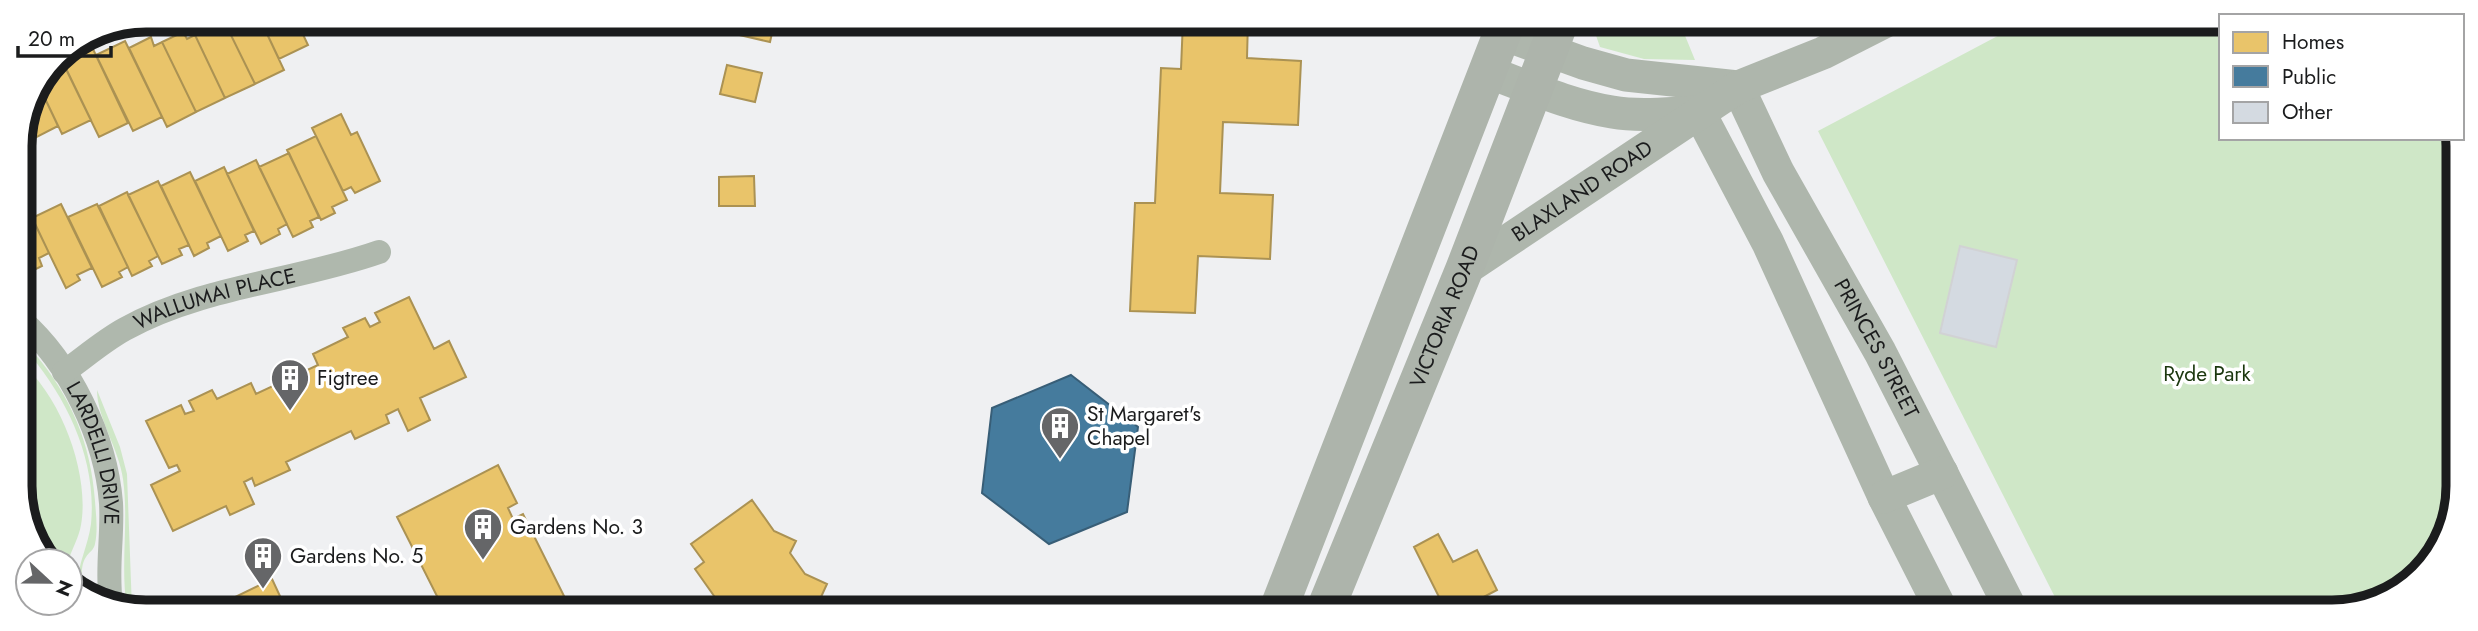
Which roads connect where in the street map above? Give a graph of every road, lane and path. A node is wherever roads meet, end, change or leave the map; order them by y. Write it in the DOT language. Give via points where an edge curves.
graph roads {
  1 [pos="1503,32"];
  2 [pos="1532,32"];
  3 [pos="1864,32"];
  4 [pos="1554,36"];
  5 [pos="1488,72"];
  6 [pos="1738,87"];
  7 [pos="1534,89"];
  8 [pos="1699,112"];
  9 [pos="379,253"];
  10 [pos="1464,270"];
  11 [pos="32,333"];
  12 [pos="64,372"];
  13 [pos="1942,474"];
  14 [pos="1884,498"];
  15 [pos="110,593"];
  16 [pos="1282,599"];
  17 [pos="1329,599"];
  18 [pos="1936,599"];
  19 [pos="2006,599"];
  1 -- 5 [label="highway"];
  2 -- 4 [label="street, BLAXLAND ROAD"];
  3 -- 6 [label="street, BLAXLAND ROAD"];
  4 -- 6 [label="street, BLAXLAND ROAD" via="1626,75"];
  4 -- 7 [label="highway, VICTORIA ROAD"];
  5 -- 7 [label="street, BLAXLAND ROAD"];
  5 -- 16 [label="highway"];
  6 -- 8 [label="street, BLAXLAND ROAD"];
  6 -- 13 [label="street, PRINCES STREET" via="1778,172 1880,352"];
  7 -- 8 [label="street, BLAXLAND ROAD" via="1614,113"];
  7 -- 10 [label="highway, VICTORIA ROAD"];
  8 -- 10 [label="street, BLAXLAND ROAD"];
  8 -- 14 [label="street" via="1768,243"];
  9 -- 12 [label="street, WALLUMAI PLACE" via="201,299 125,329"];
  10 -- 17 [label="highway, VICTORIA ROAD"];
  11 -- 12 [label="street, LARDELLI DRIVE"];
  12 -- 15 [label="street, LARDELLI DRIVE" via="93,429 107,477"];
  13 -- 14 [label="street"];
  13 -- 19 [label="street, PRINCES STREET"];
  14 -- 18 [label="street"];
}
